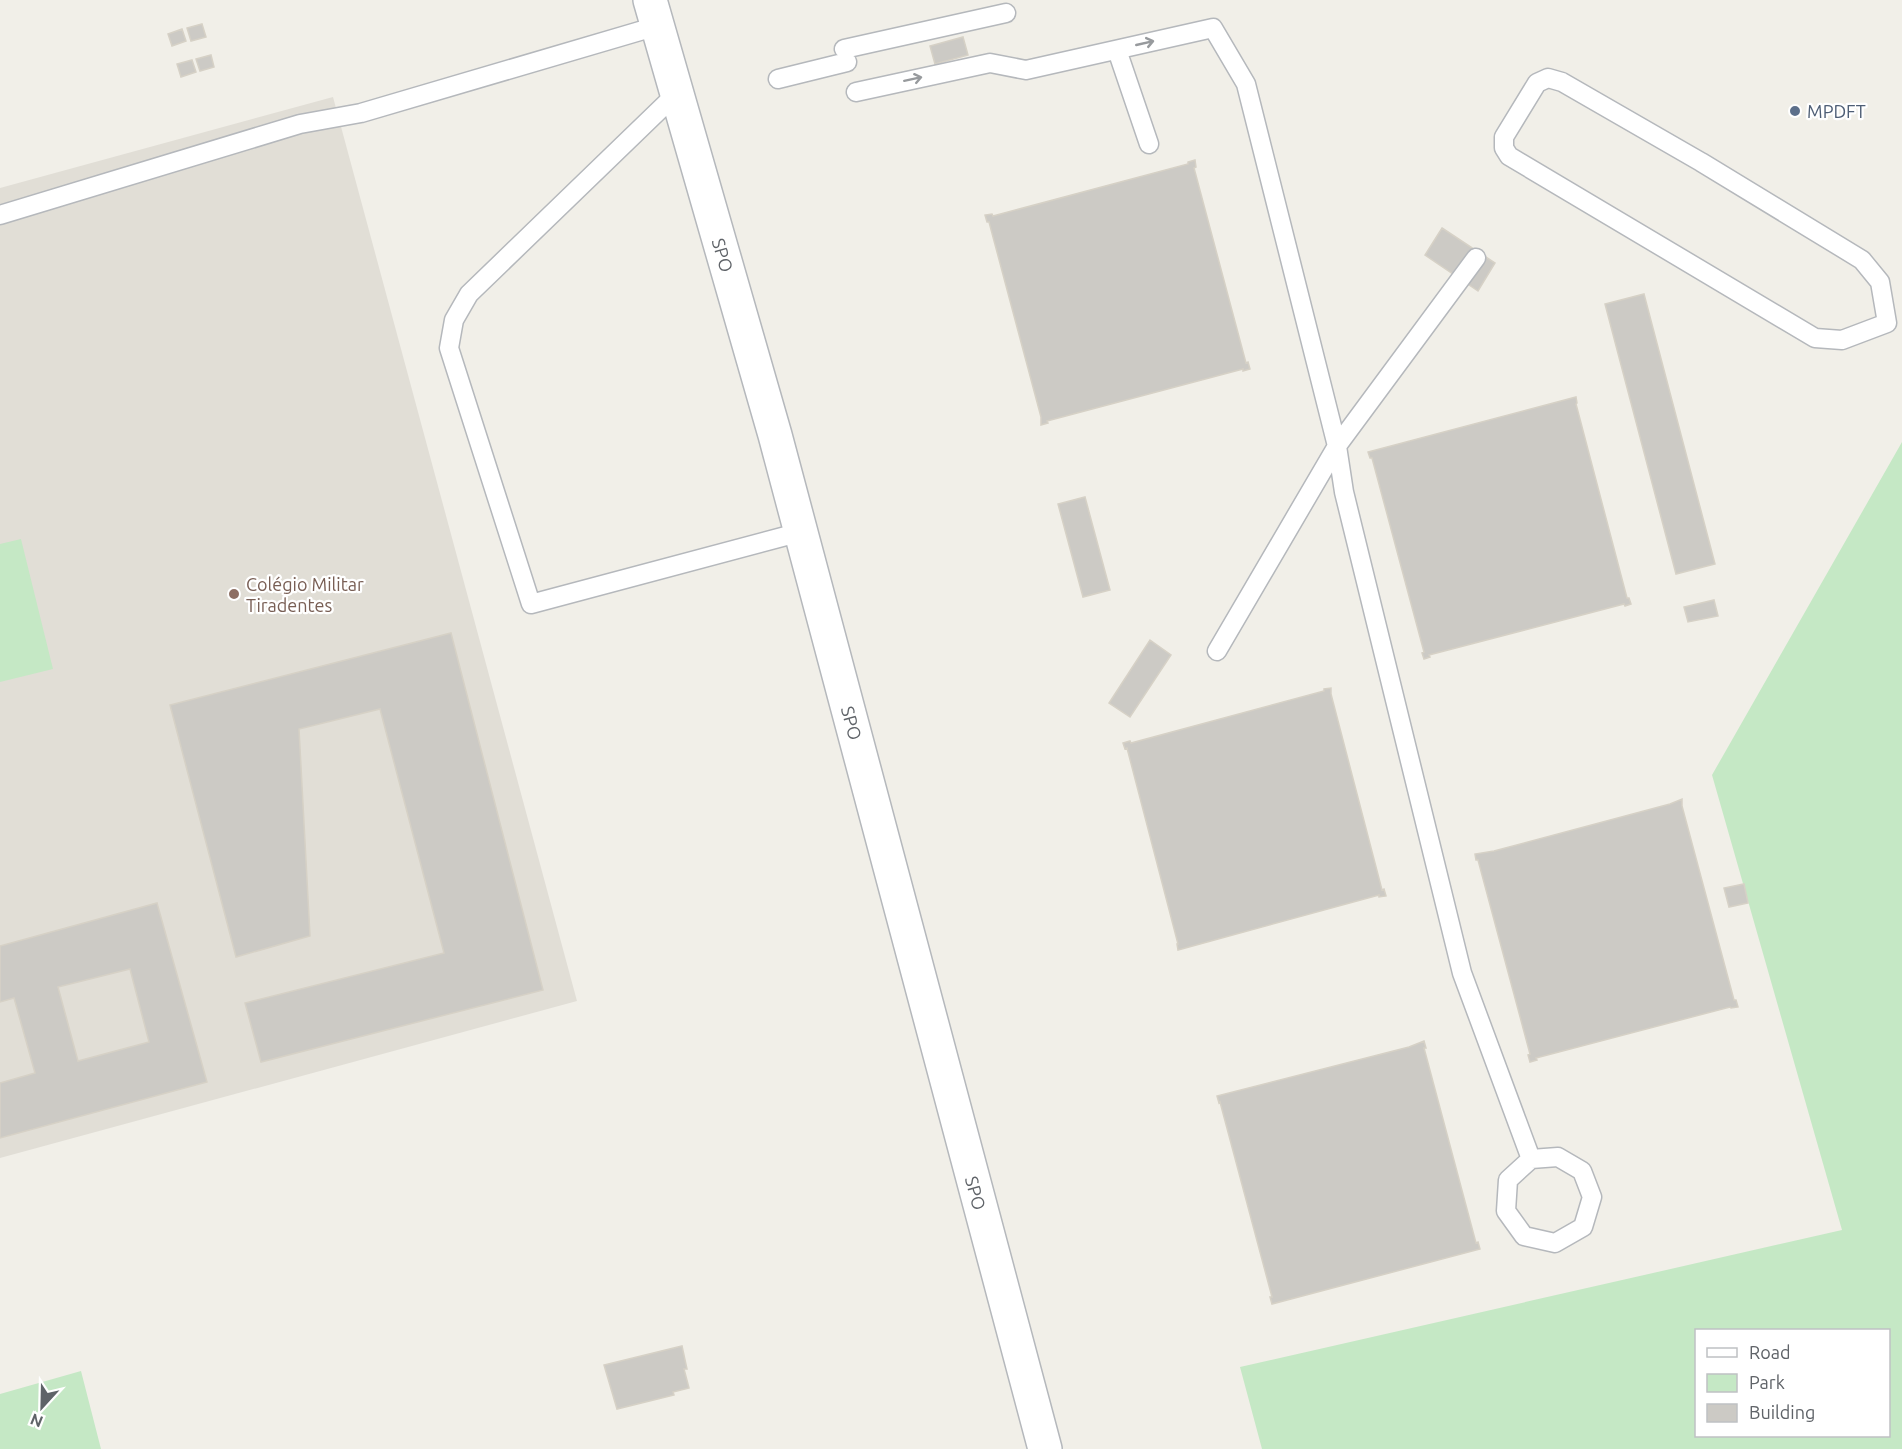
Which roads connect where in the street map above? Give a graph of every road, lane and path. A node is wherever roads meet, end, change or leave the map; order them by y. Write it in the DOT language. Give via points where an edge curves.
graph roads {
  1 [pos="653,13"];
  2 [pos="1006,13"];
  3 [pos="1117,50"];
  4 [pos="778,79"];
  5 [pos="856,92"];
  6 [pos="677,93"];
  7 [pos="1149,144"];
  8 [pos="0,215"];
  9 [pos="1476,258"];
  10 [pos="1894,327"];
  11 [pos="1337,446"];
  12 [pos="801,532"];
  13 [pos="1217,651"];
  14 [pos="1531,1159"];
  15 [pos="1045,1449"];
  1 -- 6 [label="street, SPO"];
  1 -- 8 [label="lane" via="361,113 300,124"];
  2 -- 4 [label="lane" via="846,56"];
  5 -- 3 [label="lane, one-way" via="990,63 1026,70"];
  3 -- 7 [label="lane"];
  3 -- 11 [label="lane, one-way" via="1213,28 1246,84"];
  6 -- 12 [label="street, SPO"];
  6 -- 12 [label="lane" via="469,294 454,320 449,348 531,604"];
  9 -- 11 [label="lane"];
  10 -- 10 [label="lane" via="1880,282 1862,260 1562,82 1548,78 1537,83 1504,137 1509,156 1815,338 1842,340"];
  11 -- 13 [label="lane"];
  11 -- 14 [label="lane" via="1344,492 1462,973"];
  12 -- 15 [label="street, SPO"];
  14 -- 14 [label="lane" via="1558,1157 1582,1171 1592,1197 1583,1227 1556,1243 1524,1236 1506,1211 1508,1180"];
}
